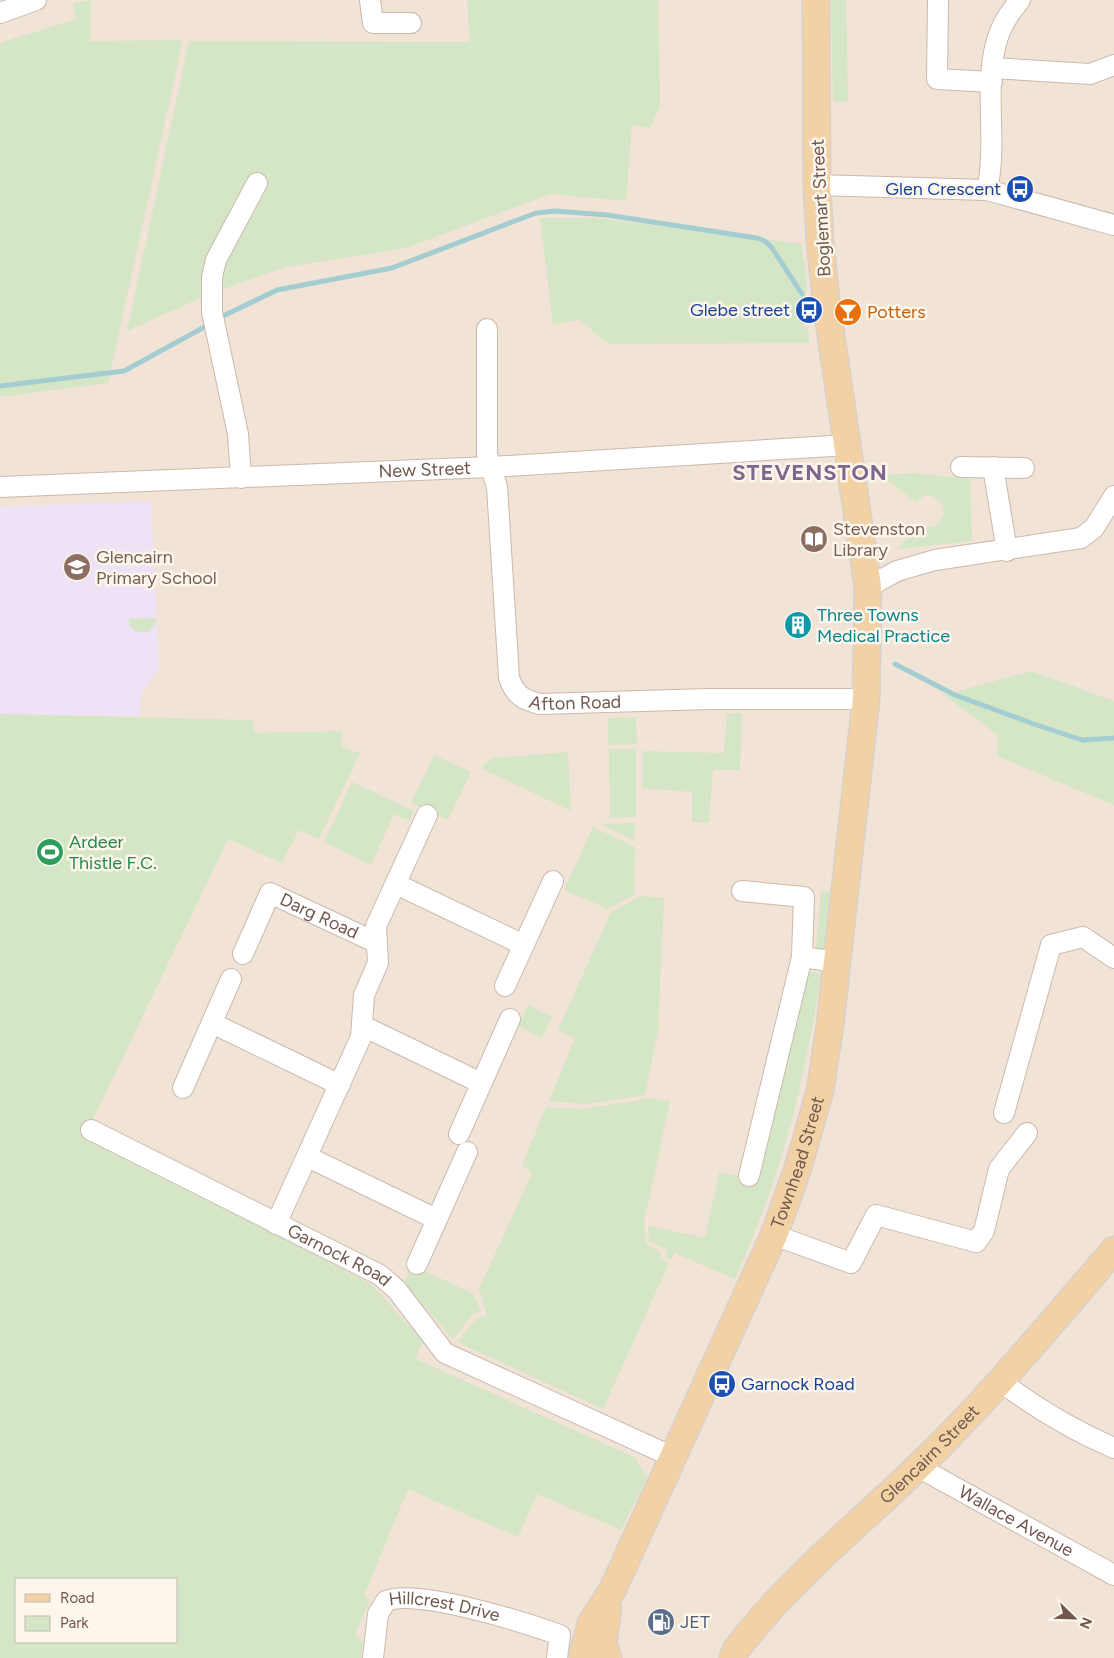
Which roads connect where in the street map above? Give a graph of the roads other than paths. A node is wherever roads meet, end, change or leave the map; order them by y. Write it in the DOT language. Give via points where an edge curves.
graph roads {
  1 [pos="36,0"];
  2 [pos="370,0"];
  3 [pos="816,0"];
  4 [pos="938,0"];
  5 [pos="1020,0"];
  6 [pos="0,13"];
  7 [pos="411,23"];
  8 [pos="1114,65"];
  9 [pos="993,75"];
  10 [pos="257,183"];
  11 [pos="816,185"];
  12 [pos="987,190"];
  13 [pos="1114,225"];
  14 [pos="487,330"];
  15 [pos="848,445"];
  16 [pos="491,467"];
  17 [pos="961,467"];
  18 [pos="993,467"];
  19 [pos="1024,468"];
  20 [pos="241,478"];
  21 [pos="0,486"];
  22 [pos="1114,496"];
  23 [pos="1007,551"];
  24 [pos="868,588"];
  25 [pos="866,699"];
  26 [pos="428,815"];
  27 [pos="553,881"];
  28 [pos="396,884"];
  29 [pos="742,891"];
  30 [pos="376,942"];
  31 [pos="524,945"];
  32 [pos="243,954"];
  33 [pos="802,957"];
  34 [pos="1114,958"];
  35 [pos="837,962"];
  36 [pos="232,979"];
  37 [pos="506,986"];
  38 [pos="510,1019"];
  39 [pos="212,1023"];
  40 [pos="363,1026"];
  41 [pos="482,1083"];
  42 [pos="340,1085"];
  43 [pos="182,1088"];
  44 [pos="1004,1113"];
  45 [pos="91,1130"];
  46 [pos="1027,1133"];
  47 [pos="459,1134"];
  48 [pos="467,1152"];
  49 [pos="308,1157"];
  50 [pos="749,1176"];
  51 [pos="436,1220"];
  52 [pos="276,1224"];
  53 [pos="774,1235"];
  54 [pos="1114,1250"];
  55 [pos="417,1264"];
  56 [pos="1001,1382"];
  57 [pos="1114,1448"];
  58 [pos="673,1457"];
  59 [pos="918,1467"];
  60 [pos="1114,1575"];
  61 [pos="612,1591"];
  62 [pos="733,1656"];
  63 [pos="372,1658"];
  64 [pos="557,1658"];
  65 [pos="582,1658"];
  66 [pos="608,1658"];
  1 -- 6 [label="street"];
  2 -- 7 [label="street" via="373,23"];
  3 -- 11 [label="main road, Boglemart Street"];
  4 -- 9 [label="street" via="937,79"];
  5 -- 9 [label="street" via="1000,30"];
  8 -- 9 [label="street" via="1090,74"];
  9 -- 12 [label="street"];
  10 -- 20 [label="street" via="216,260 212,277 214,320 238,434"];
  11 -- 12 [label="street"];
  11 -- 15 [label="main road, Boglemart Street" via="827,308"];
  12 -- 13 [label="street"];
  14 -- 16 [label="street, Afton Road" via="487,455"];
  15 -- 16 [label="street, New Street"];
  15 -- 24 [label="main road, Boglemart Street"];
  16 -- 20 [label="street, New Street"];
  16 -- 25 [label="street, Afton Road" via="497,487 509,678 514,691 520,696 540,704"];
  17 -- 18 [label="street"];
  18 -- 19 [label="street"];
  18 -- 23 [label="street"];
  20 -- 21 [label="street, New Street"];
  22 -- 23 [label="street" via="1094,528 1081,538"];
  23 -- 24 [label="street" via="935,560 898,571"];
  24 -- 25 [label="main road, Townhead Street"];
  25 -- 35 [label="main road, Townhead Street"];
  26 -- 28 [label="street, Darg Road"];
  27 -- 31 [label="street"];
  28 -- 30 [label="street, Darg Road" via="376,926"];
  28 -- 31 [label="street"];
  29 -- 33 [label="street" via="804,897"];
  30 -- 32 [label="street, Darg Road" via="270,893"];
  30 -- 40 [label="street, Darg Road" via="378,963 364,995"];
  31 -- 37 [label="street"];
  33 -- 35 [label="street"];
  33 -- 50 [label="street"];
  34 -- 44 [label="street" via="1083,937 1051,945"];
  35 -- 53 [label="main road, Townhead Street" via="820,1091"];
  36 -- 39 [label="street"];
  38 -- 41 [label="street"];
  39 -- 42 [label="street"];
  39 -- 43 [label="street"];
  40 -- 41 [label="street"];
  40 -- 42 [label="street, Darg Road"];
  41 -- 47 [label="street"];
  42 -- 49 [label="street, Darg Road"];
  45 -- 52 [label="street, Garnock Road"];
  46 -- 53 [label="street" via="999,1169 984,1231 976,1242 876,1215 851,1263"];
  48 -- 51 [label="street"];
  49 -- 51 [label="street"];
  49 -- 52 [label="street, Darg Road"];
  51 -- 55 [label="street"];
  52 -- 58 [label="street, Garnock Road" via="390,1282 445,1353"];
  53 -- 58 [label="main road, Townhead Street"];
  54 -- 56 [label="main road, Glencairn Street"];
  56 -- 57 [label="street" via="1028,1402"];
  56 -- 59 [label="main road, Glencairn Street"];
  58 -- 61 [label="main road, Townhead Street"];
  59 -- 60 [label="street, Wallace Avenue"];
  59 -- 62 [label="main road, Glencairn Street" via="779,1597"];
  61 -- 65 [label="main road, Townhead Street" via="591,1622"];
  61 -- 66 [label="main road, Townhead Street" via="603,1631"];
  63 -- 64 [label="street, Hillcrest Drive" via="378,1614 386,1601 395,1597 483,1611 560,1635"];
}
